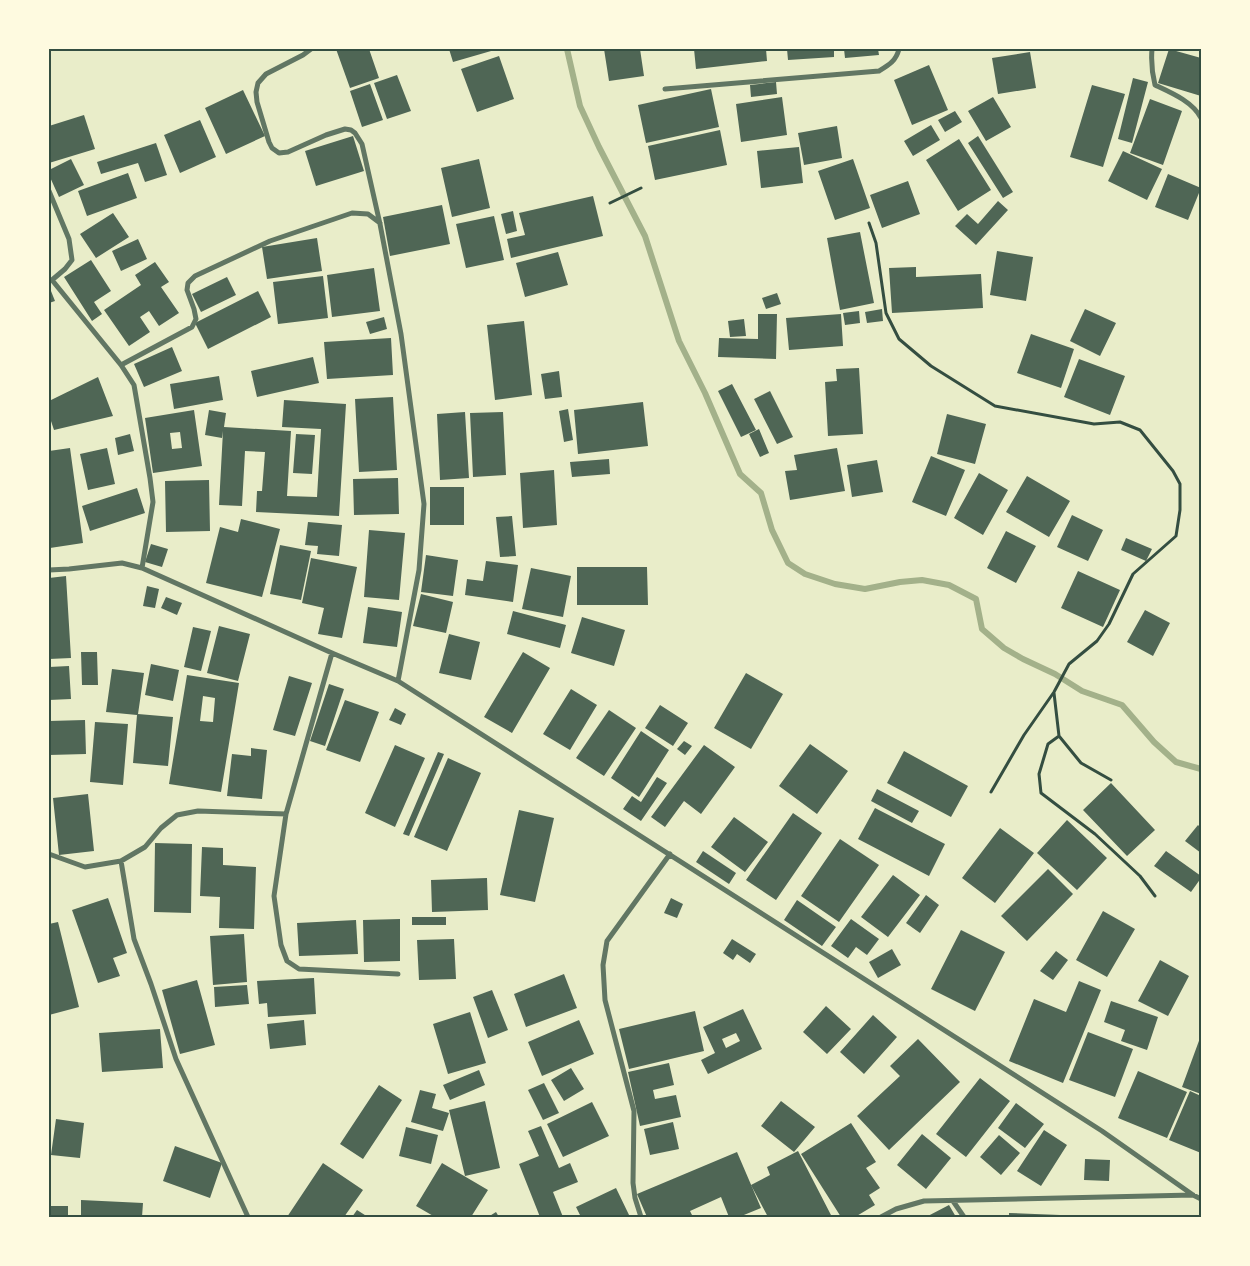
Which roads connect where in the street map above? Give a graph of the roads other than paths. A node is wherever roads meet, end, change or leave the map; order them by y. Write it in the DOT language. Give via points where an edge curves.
graph roads {
  1 [pos="311,49"];
  2 [pos="899,49"];
  3 [pos="1152,49"];
  4 [pos="665,89"];
  5 [pos="1201,118"];
  6 [pos="49,191"];
  7 [pos="380,224"];
  8 [pos="121,365"];
  9 [pos="142,568"];
  10 [pos="49,570"];
  11 [pos="332,653"];
  12 [pos="398,680"];
  13 [pos="286,814"];
  14 [pos="49,854"];
  15 [pos="670,854"];
  16 [pos="120,862"];
  17 [pos="398,974"];
  18 [pos="1193,1195"];
  19 [pos="1201,1199"];
  20 [pos="953,1201"];
  21 [pos="248,1217"];
  22 [pos="642,1217"];
  23 [pos="882,1217"];
  24 [pos="964,1217"];
  1 -- 7 [label="street" via="266,74 258,83 257,102 269,142 279,153 288,152 326,135 351,130 362,144"];
  2 -- 4 [label="street" via="893,63 879,71"];
  3 -- 5 [label="street" via="1155,85 1190,104"];
  6 -- 8 [label="street" via="69,240 72,260 52,280"];
  7 -- 8 [label="street" via="368,214 352,213 270,240 195,276 188,283 187,290 196,320 192,327"];
  7 -- 12 [label="street" via="401,334 424,504 419,570"];
  8 -- 9 [label="street" via="134,385 153,502"];
  9 -- 10 [label="street" via="122,563"];
  9 -- 11 [label="street"];
  11 -- 12 [label="street"];
  11 -- 13 [label="street"];
  12 -- 15 [label="street"];
  13 -- 16 [label="street" via="198,811 177,815 145,848"];
  13 -- 17 [label="street" via="274,896 281,945 287,961 299,969"];
  14 -- 16 [label="street" via="85,867"];
  15 -- 18 [label="street" via="1102,1131"];
  15 -- 22 [label="street" via="607,941 603,965 605,1000 634,1111 633,1183"];
  16 -- 21 [label="street" via="134,939 176,1058"];
  18 -- 19 [label="street"];
  18 -- 20 [label="street"];
  20 -- 23 [label="street" via="924,1201"];
  20 -- 24 [label="street"];
}
